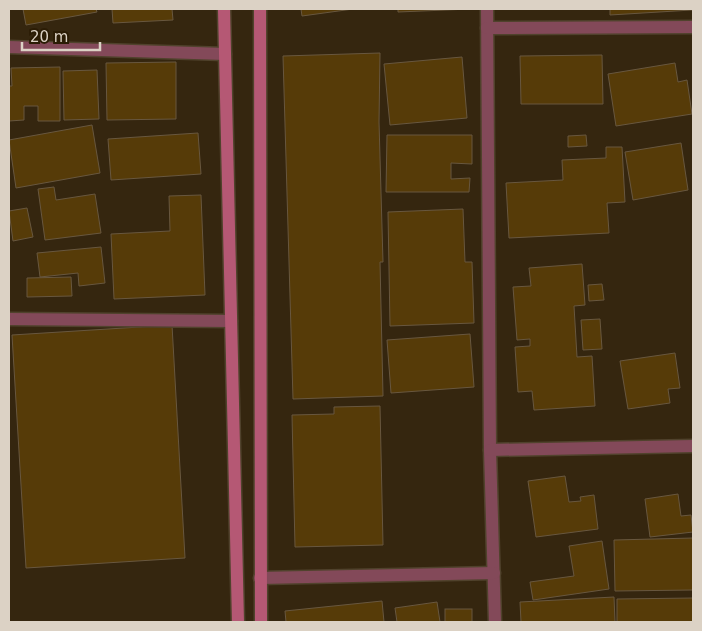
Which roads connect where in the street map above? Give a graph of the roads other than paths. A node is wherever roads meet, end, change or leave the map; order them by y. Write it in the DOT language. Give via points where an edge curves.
graph roads {
  1 [pos="224,9"];
  2 [pos="260,9"];
  3 [pos="487,9"];
  4 [pos="693,27"];
  5 [pos="487,28"];
  6 [pos="9,47"];
  7 [pos="225,54"];
  8 [pos="9,319"];
  9 [pos="231,321"];
  10 [pos="693,446"];
  11 [pos="490,450"];
  12 [pos="494,573"];
  13 [pos="260,578"];
  14 [pos="238,622"];
  15 [pos="261,622"];
  16 [pos="496,622"];
  1 -- 7 [label="street"];
  2 -- 13 [label="street"];
  3 -- 5 [label="street"];
  4 -- 5 [label="street"];
  5 -- 11 [label="street"];
  6 -- 7 [label="street"];
  7 -- 9 [label="street"];
  8 -- 9 [label="street"];
  9 -- 14 [label="street"];
  10 -- 11 [label="street"];
  11 -- 12 [label="street"];
  12 -- 13 [label="street"];
  12 -- 16 [label="street"];
  13 -- 15 [label="street"];
}
